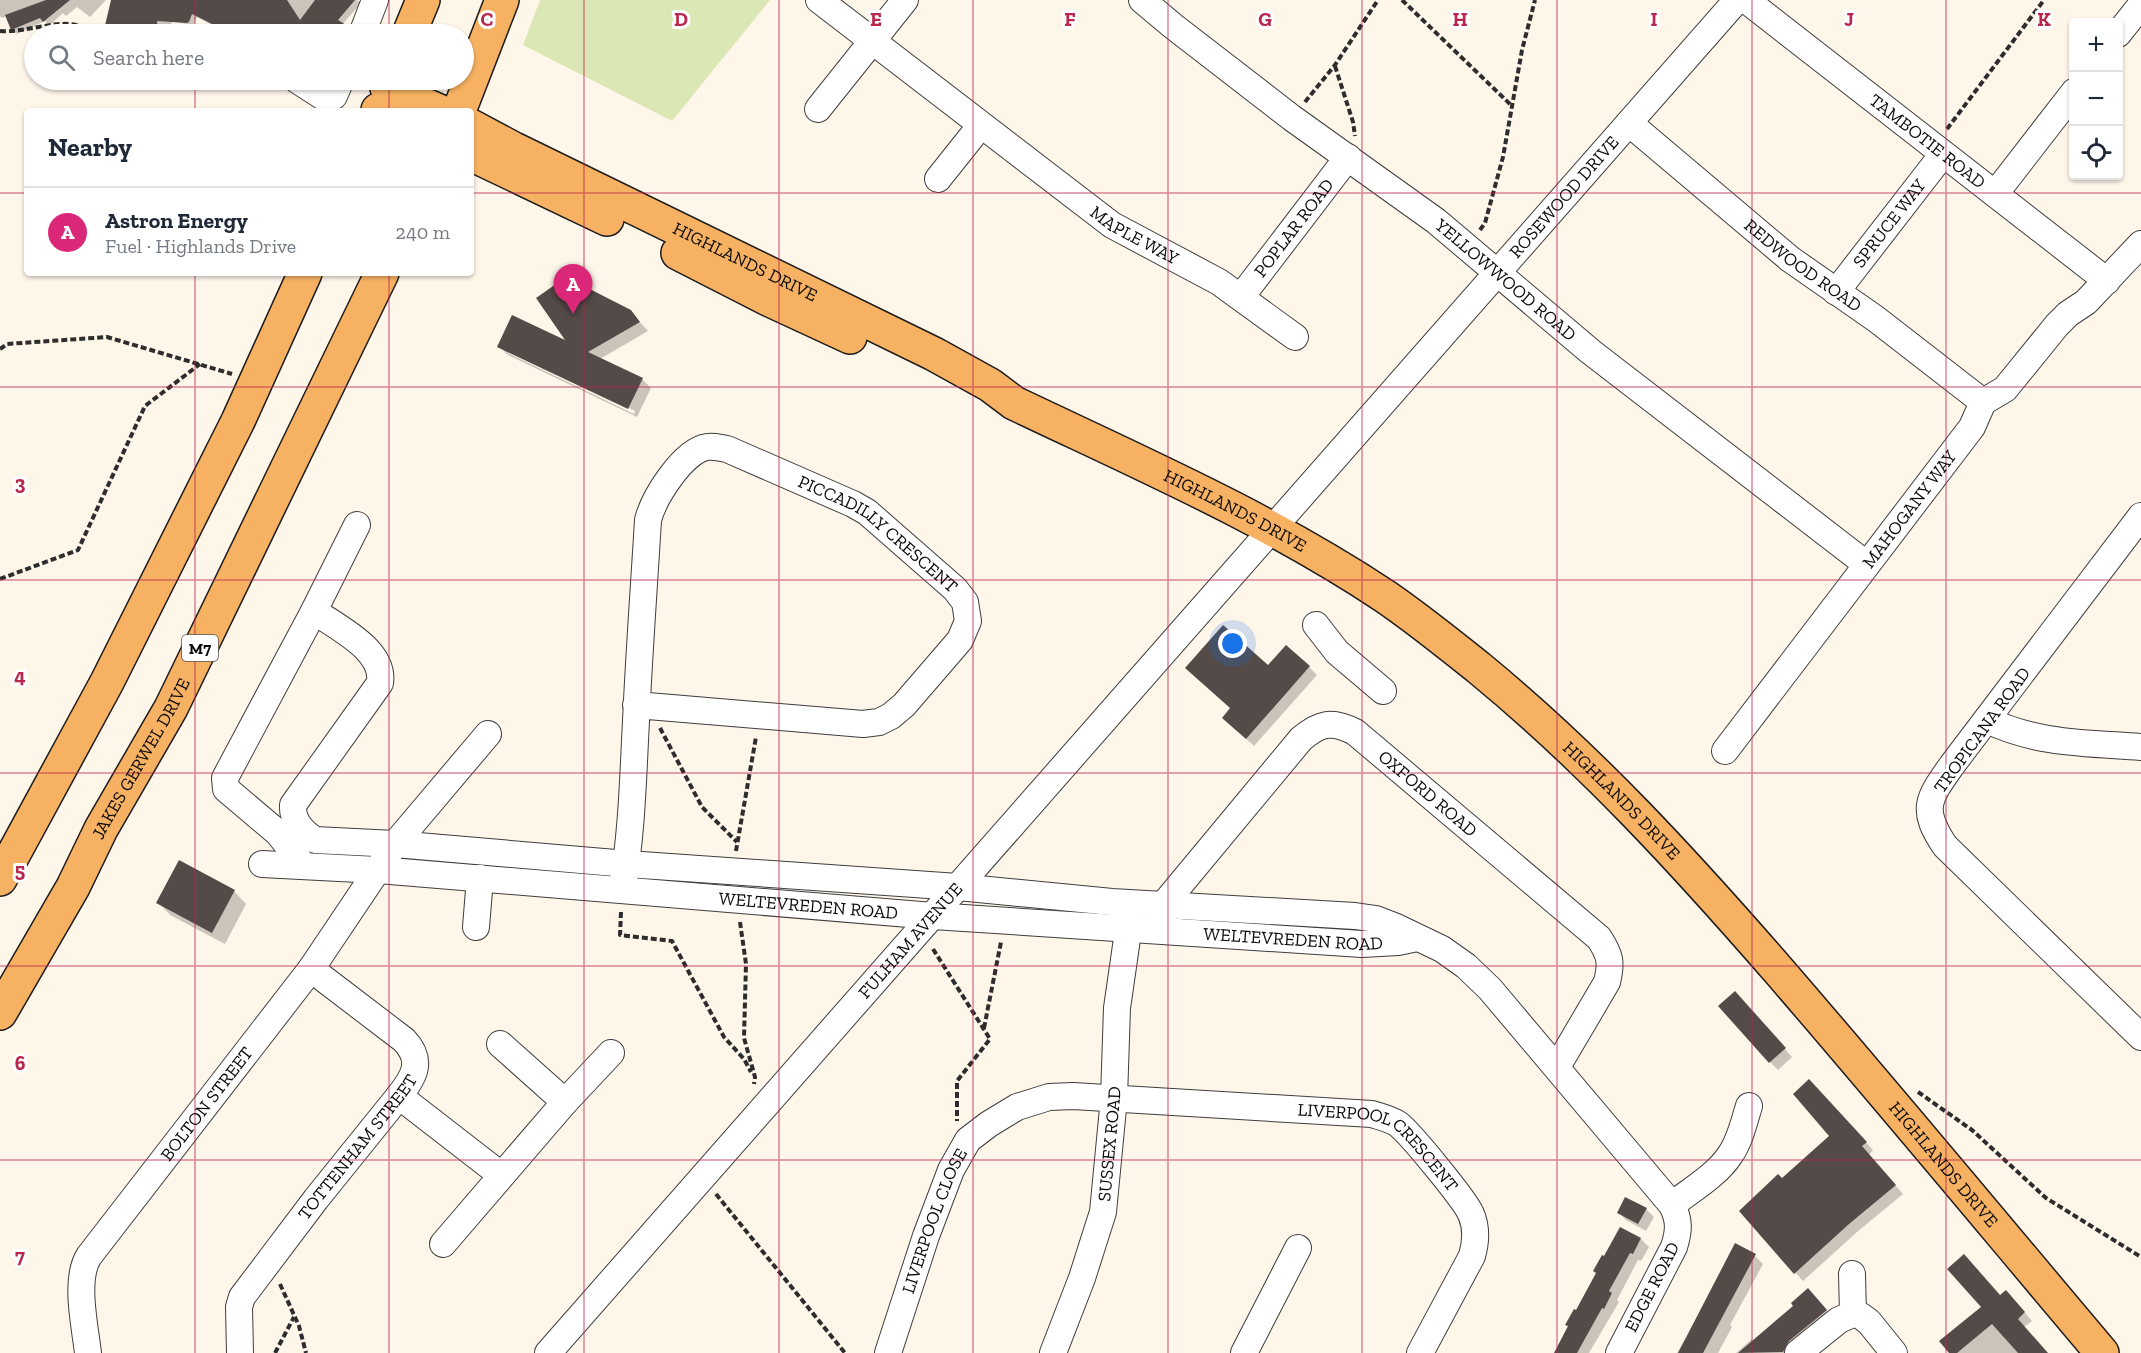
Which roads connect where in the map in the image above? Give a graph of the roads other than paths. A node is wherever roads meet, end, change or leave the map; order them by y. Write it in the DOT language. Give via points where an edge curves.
graph roads {
  1 [pos="375,0"];
  2 [pos="502,0"];
  3 [pos="819,0"];
  4 [pos="905,0"];
  5 [pos="1142,0"];
  6 [pos="1737,0"];
  7 [pos="1746,0"];
  8 [pos="2141,4"];
  9 [pos="366,24"];
  10 [pos="2123,27"];
  11 [pos="872,41"];
  12 [pos="474,72"];
  13 [pos="313,90"];
  14 [pos="337,90"];
  15 [pos="467,90"];
  16 [pos="2069,97"];
  17 [pos="383,100"];
  18 [pos="424,108"];
  19 [pos="460,108"];
  20 [pos="818,109"];
  21 [pos="1629,123"];
  22 [pos="981,125"];
  23 [pos="474,128"];
  24 [pos="1938,150"];
  25 [pos="474,155"];
  26 [pos="1348,157"];
  27 [pos="938,179"];
  28 [pos="1995,194"];
  29 [pos="2141,244"];
  30 [pos="709,256"];
  31 [pos="1498,272"];
  32 [pos="304,276"];
  33 [pos="381,276"];
  34 [pos="2107,282"];
  35 [pos="1836,292"];
  36 [pos="1241,297"];
  37 [pos="1295,337"];
  38 [pos="1983,402"];
  39 [pos="2141,516"];
  40 [pos="357,525"];
  41 [pos="1272,529"];
  42 [pos="1866,564"];
  43 [pos="314,611"];
  44 [pos="1316,625"];
  45 [pos="1383,692"];
  46 [pos="648,706"];
  47 [pos="1987,720"];
  48 [pos="488,734"];
  49 [pos="2141,747"];
  50 [pos="1725,751"];
  51 [pos="395,844"];
  52 [pos="262,864"];
  53 [pos="627,864"];
  54 [pos="303,865"];
  55 [pos="378,870"];
  56 [pos="480,878"];
  57 [pos="0,879"];
  58 [pos="958,887"];
  59 [pos="622,889"];
  60 [pos="1132,902"];
  61 [pos="1164,904"];
  62 [pos="933,916"];
  63 [pos="476,927"];
  64 [pos="1128,928"];
  65 [pos="1162,931"];
  66 [pos="1417,938"];
  67 [pos="311,969"];
  68 [pos="0,1014"];
  69 [pos="2141,1037"];
  70 [pos="500,1044"];
  71 [pos="611,1053"];
  72 [pos="1557,1067"];
  73 [pos="399,1096"];
  74 [pos="1114,1098"];
  75 [pos="565,1102"];
  76 [pos="1749,1106"];
  77 [pos="1613,1134"];
  78 [pos="501,1175"];
  79 [pos="1672,1205"];
  80 [pos="443,1244"];
  81 [pos="1298,1248"];
  82 [pos="1852,1274"];
  83 [pos="1853,1314"];
  84 [pos="88,1353"];
  85 [pos="240,1353"];
  86 [pos="548,1353"];
  87 [pos="888,1353"];
  88 [pos="1053,1353"];
  89 [pos="1244,1353"];
  90 [pos="1420,1353"];
  91 [pos="1619,1353"];
  92 [pos="1798,1353"];
  93 [pos="1894,1353"];
  94 [pos="2102,1353"];
  1 -- 9 [label="street"];
  2 -- 12 [label="main road"];
  3 -- 11 [label="street, MAPLE WAY"];
  4 -- 11 [label="street"];
  5 -- 26 [label="street, YELLOWWOOD ROAD"];
  6 -- 21 [label="street, ROSEWOOD DRIVE"];
  7 -- 24 [label="street, TAMBOTIE ROAD"];
  8 -- 10 [label="street"];
  11 -- 20 [label="street"];
  11 -- 22 [label="street, MAPLE WAY"];
  13 -- 14 [label="street" via="325,98 334,96"];
  15 -- 19 [label="main road"];
  16 -- 28 [label="street"];
  17 -- 18 [label="main road"];
  21 -- 31 [label="street, ROSEWOOD DRIVE"];
  21 -- 35 [label="street, REDWOOD ROAD" via="1790,259"];
  22 -- 27 [label="street"];
  22 -- 36 [label="street, MAPLE WAY" via="1112,225"];
  23 -- 30 [label="main road, HIGHLANDS DRIVE"];
  24 -- 28 [label="street, TAMBOTIE ROAD"];
  24 -- 35 [label="street, SPRUCE WAY"];
  25 -- 30 [label="main road, HIGHLANDS DRIVE"];
  26 -- 31 [label="street, YELLOWWOOD ROAD"];
  26 -- 36 [label="street, POPLAR ROAD"];
  28 -- 34 [label="street, TAMBOTIE ROAD"];
  29 -- 34 [label="street"];
  30 -- 41 [label="main road, HIGHLANDS DRIVE" via="768,299 978,398 1014,404"];
  31 -- 41 [label="street, ROSEWOOD DRIVE"];
  31 -- 42 [label="street, YELLOWWOOD ROAD" via="1601,359"];
  32 -- 57 [label="main road" via="238,421 107,682"];
  33 -- 68 [label="main road, JAKES GERWEL DRIVE / M7" via="171,708"];
  34 -- 38 [label="street" via="2057,325 2005,389"];
  35 -- 38 [label="street, REDWOOD ROAD"];
  36 -- 37 [label="street, MAPLE WAY"];
  38 -- 42 [label="street, MAHOGANY WAY" via="1972,427"];
  39 -- 47 [label="street, TROPICANA ROAD"];
  40 -- 43 [label="street"];
  41 -- 58 [label="street, FULHAM AVENUE"];
  41 -- 94 [label="main road, HIGHLANDS DRIVE" via="1388,599 1449,644 1594,770 1699,879"];
  42 -- 50 [label="street, MAHOGANY WAY"];
  43 -- 51 [label="street, WELTEVREDEN ROAD" via="367,649 375,657 381,674 380,683 295,800 294,816 315,840"];
  43 -- 54 [label="street" via="225,778 229,792 278,833"];
  44 -- 45 [label="street" via="1337,652"];
  46 -- 46 [label="street, PICCADILLY CRESCENT" via="648,520 651,507 684,460 705,447 727,449 867,512 955,589 967,607 968,621 960,640 904,705 885,720 863,724"];
  46 -- 53 [label="street, PICCADILLY CRESCENT"];
  47 -- 49 [label="street" via="2010,731 2055,741"];
  47 -- 69 [label="street, TROPICANA ROAD" via="1937,787 1929,807 1932,827 1945,846"];
  48 -- 51 [label="street, BOLTON STREET"];
  51 -- 53 [label="street, WELTEVREDEN ROAD"];
  51 -- 55 [label="street, BOLTON STREET"];
  52 -- 54 [label="street, WELTEVREDEN ROAD"];
  53 -- 58 [label="street, WELTEVREDEN ROAD"];
  53 -- 59 [label="street, PICCADILLY CRESCENT"];
  54 -- 55 [label="street, WELTEVREDEN ROAD"];
  55 -- 56 [label="street, WELTEVREDEN ROAD"];
  55 -- 67 [label="street, BOLTON STREET"];
  56 -- 59 [label="street, WELTEVREDEN ROAD"];
  56 -- 63 [label="street"];
  58 -- 60 [label="street, WELTEVREDEN ROAD"];
  58 -- 62 [label="street, FULHAM AVENUE"];
  59 -- 62 [label="street, WELTEVREDEN ROAD"];
  60 -- 61 [label="street, WELTEVREDEN ROAD"];
  60 -- 64 [label="street, SUSSEX ROAD"];
  61 -- 65 [label="street"];
  61 -- 66 [label="street, WELTEVREDEN ROAD" via="1355,916 1394,926"];
  61 -- 72 [label="street, OXFORD ROAD" via="1301,739 1314,728 1342,725 1599,938 1608,952 1611,966 1607,982"];
  62 -- 64 [label="street, WELTEVREDEN ROAD"];
  62 -- 86 [label="street, FULHAM AVENUE"];
  64 -- 65 [label="street, WELTEVREDEN ROAD"];
  64 -- 74 [label="street, SUSSEX ROAD" via="1117,1008"];
  65 -- 66 [label="street, WELTEVREDEN ROAD" via="1362,944"];
  66 -- 72 [label="street, WELTEVREDEN ROAD" via="1466,966"];
  67 -- 73 [label="street, TOTTENHAM STREET" via="409,1045 416,1063"];
  67 -- 84 [label="street, BOLTON STREET" via="85,1262 81,1282"];
  70 -- 75 [label="street"];
  71 -- 75 [label="street"];
  72 -- 77 [label="street, WELTEVREDEN ROAD"];
  73 -- 78 [label="street"];
  73 -- 85 [label="street, TOTTENHAM STREET" via="242,1297"];
  74 -- 87 [label="street, LIVERPOOL CLOSE" via="1049,1097 1032,1101 968,1140 951,1170 926,1236"];
  74 -- 88 [label="street, SUSSEX ROAD" via="1103,1212"];
  74 -- 90 [label="street, LIVERPOOL CRESCENT" via="1372,1114 1399,1125 1463,1202 1475,1228 1472,1256"];
  75 -- 78 [label="street"];
  76 -- 79 [label="street" via="1724,1164"];
  77 -- 79 [label="street, EDGE ROAD"];
  78 -- 80 [label="street"];
  79 -- 91 [label="street, EDGE ROAD" via="1679,1231 1674,1247"];
  81 -- 89 [label="street"];
  82 -- 83 [label="street"];
  83 -- 92 [label="street" via="1839,1320"];
  83 -- 93 [label="street" via="1869,1322"];
}
